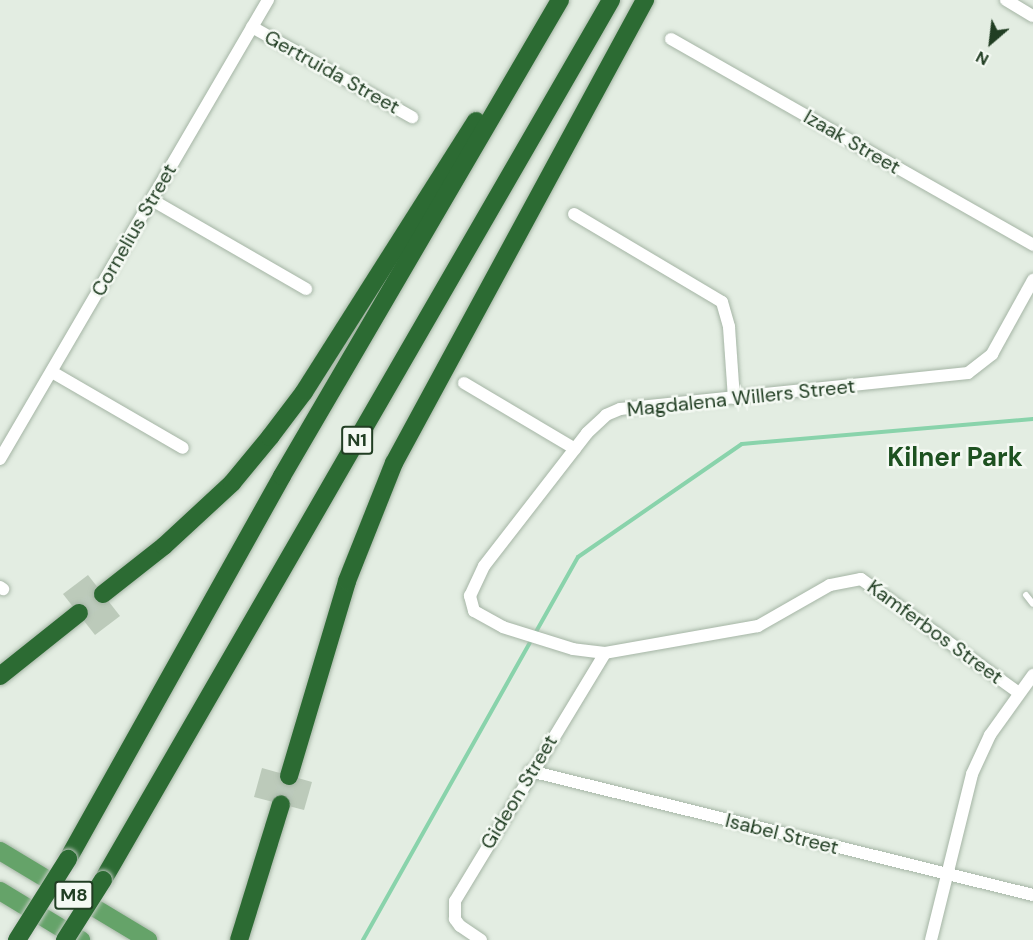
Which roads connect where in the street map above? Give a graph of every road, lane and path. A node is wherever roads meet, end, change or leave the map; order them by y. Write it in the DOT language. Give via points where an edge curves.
graph roads {
  1 [pos="268,0"];
  2 [pos="553,0"];
  3 [pos="560,0"];
  4 [pos="611,0"];
  5 [pos="645,0"];
  6 [pos="1006,0"];
  7 [pos="1033,16"];
  8 [pos="252,27"];
  9 [pos="671,39"];
  10 [pos="412,117"];
  11 [pos="152,200"];
  12 [pos="574,214"];
  13 [pos="1033,245"];
  14 [pos="1033,280"];
  15 [pos="306,289"];
  16 [pos="52,372"];
  17 [pos="464,383"];
  18 [pos="734,398"];
  19 [pos="183,448"];
  20 [pos="575,449"];
  21 [pos="0,459"];
  22 [pos="103,594"];
  23 [pos="1026,595"];
  24 [pos="1033,604"];
  25 [pos="474,611"];
  26 [pos="78,613"];
  27 [pos="605,653"];
  28 [pos="1033,675"];
  29 [pos="0,676"];
  30 [pos="1026,689"];
  31 [pos="530,771"];
  32 [pos="289,776"];
  33 [pos="281,804"];
  34 [pos="0,851"];
  35 [pos="946,875"];
  36 [pos="0,891"];
  37 [pos="1033,896"];
  38 [pos="245,920"];
  39 [pos="17,940"];
  40 [pos="65,940"];
  41 [pos="81,940"];
  42 [pos="148,940"];
  43 [pos="238,940"];
  44 [pos="246,940"];
  45 [pos="481,940"];
  46 [pos="931,940"];
  1 -- 8 [label="street, Cornelius Street"];
  2 -- 22 [label="highway" via="304,392 270,437 232,483 164,546"];
  3 -- 39 [label="highway, N1, bridge" via="282,476 68,859"];
  4 -- 40 [label="highway, N1, bridge"];
  5 -- 32 [label="highway" via="394,463 347,581"];
  6 -- 7 [label="street"];
  8 -- 10 [label="street, Gertruida Street"];
  8 -- 11 [label="street, Cornelius Street"];
  9 -- 13 [label="street, Izaak Street"];
  11 -- 15 [label="street"];
  11 -- 16 [label="street, Cornelius Street"];
  12 -- 18 [label="street" via="722,302 729,327"];
  14 -- 18 [label="street, Magdalena Willers Street" via="992,354 974,370 950,377"];
  16 -- 19 [label="street"];
  16 -- 21 [label="street, Cornelius Street"];
  17 -- 20 [label="street"];
  18 -- 20 [label="street, Magdalena Willers Street" via="613,411 594,424"];
  20 -- 25 [label="street, Magdalena Willers Street" via="478,574 470,596"];
  23 -- 24 [label="lane"];
  25 -- 27 [label="street, Kamferbos Street" via="521,633 573,649"];
  26 -- 29 [label="highway"];
  27 -- 30 [label="street, Kamferbos Street" via="758,626 826,587 853,578 874,586"];
  27 -- 31 [label="street, Gideon Street"];
  28 -- 30 [label="street"];
  30 -- 35 [label="street" via="990,735 976,765"];
  31 -- 35 [label="street, Isabel Street"];
  31 -- 45 [label="street, Gideon Street" via="455,901 455,919"];
  33 -- 38 [label="highway"];
  34 -- 42 [label="main road, M8"];
  35 -- 37 [label="street, Isabel Street"];
  35 -- 46 [label="street"];
  36 -- 41 [label="main road, M8"];
  38 -- 43 [label="highway"];
  38 -- 44 [label="highway"];
}
